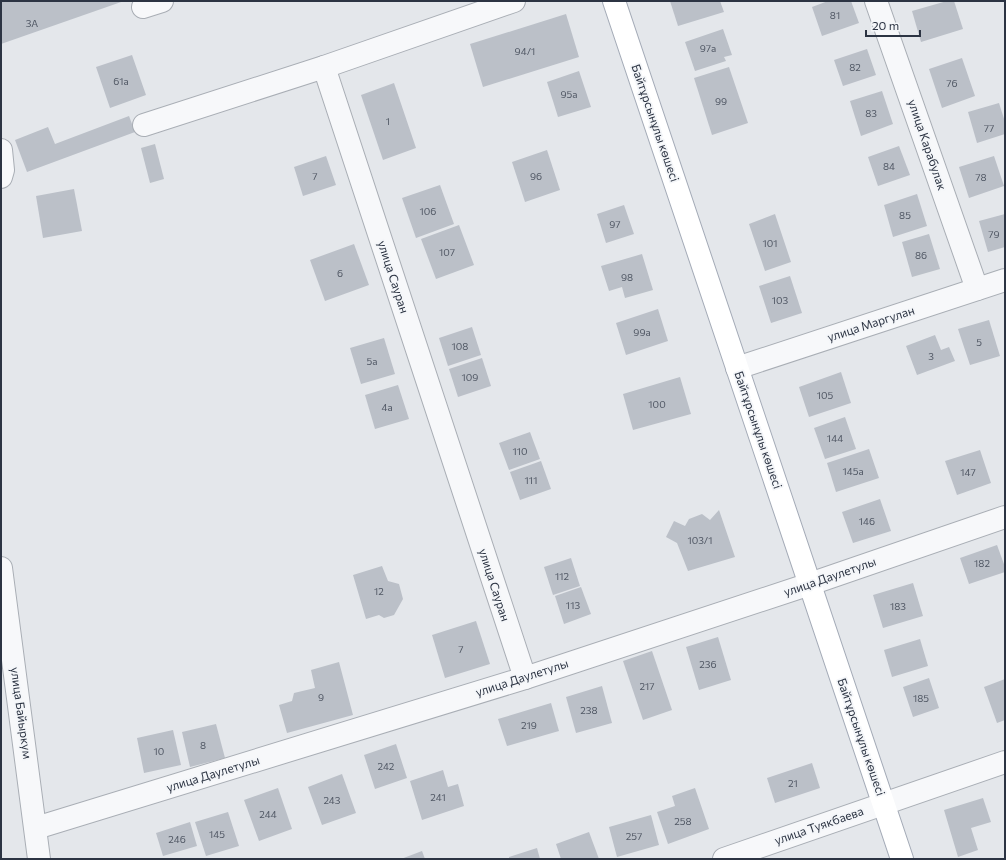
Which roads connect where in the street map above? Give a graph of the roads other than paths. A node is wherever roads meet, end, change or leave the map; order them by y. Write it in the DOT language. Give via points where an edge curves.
graph roads {
  1 [pos="514,1"];
  2 [pos="614,1"];
  3 [pos="876,1"];
  4 [pos="324,67"];
  5 [pos="144,126"];
  6 [pos="1,150"];
  7 [pos="1,177"];
  8 [pos="1005,280"];
  9 [pos="977,289"];
  10 [pos="737,368"];
  11 [pos="1005,517"];
  12 [pos="1,568"];
  13 [pos="810,584"];
  14 [pos="525,678"];
  15 [pos="1005,762"];
  16 [pos="884,804"];
  17 [pos="36,828"];
  18 [pos="39,859"];
  19 [pos="724,859"];
  20 [pos="902,859"];
  1 -- 4 [label="street"];
  2 -- 10 [label="main road, Байтұрсынұлы көшесі"];
  3 -- 9 [label="street, улица Карабулак"];
  4 -- 5 [label="street"];
  4 -- 14 [label="street, улица Сауран"];
  6 -- 7 [label="street"];
  8 -- 9 [label="street, улица Маргулан"];
  9 -- 10 [label="street, улица Маргулан"];
  10 -- 13 [label="main road, Байтұрсынұлы көшесі"];
  11 -- 13 [label="street, улица Даулетулы"];
  12 -- 17 [label="street, улица Байыркум"];
  13 -- 14 [label="street, улица Даулетулы"];
  13 -- 16 [label="main road, Байтұрсынұлы көшесі"];
  14 -- 17 [label="street, улица Даулетулы"];
  15 -- 16 [label="street, улица Туякбаева"];
  16 -- 19 [label="street, улица Туякбаева"];
  16 -- 20 [label="main road, Байтұрсынұлы көшесі"];
  17 -- 18 [label="street, улица Байыркум"];
}
